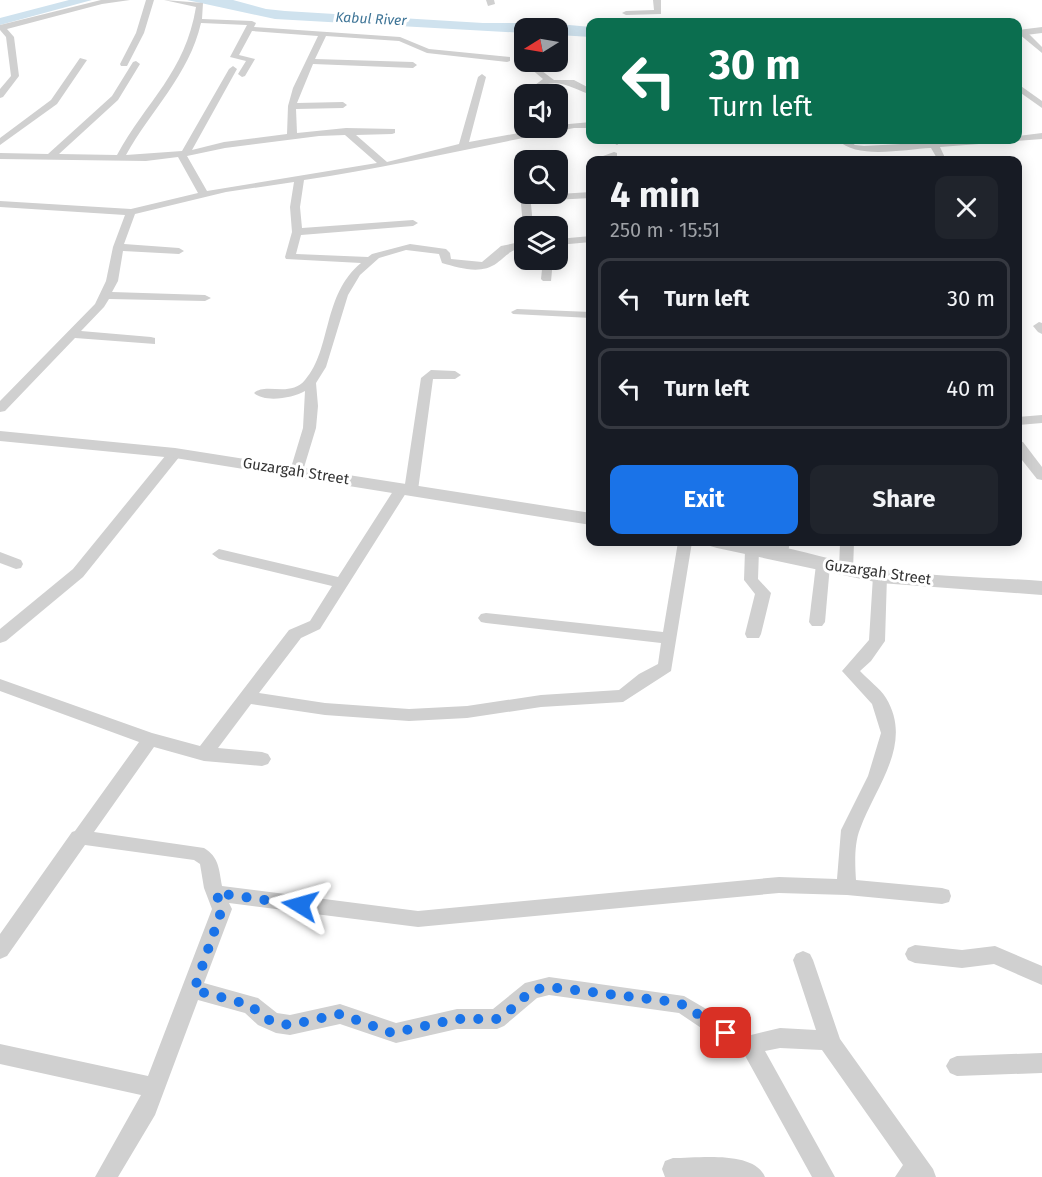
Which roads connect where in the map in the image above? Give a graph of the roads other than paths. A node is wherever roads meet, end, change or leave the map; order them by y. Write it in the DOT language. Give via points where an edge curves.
graph roads {
  1 [pos="126,0"];
  2 [pos="150,0"];
  3 [pos="168,0"];
  4 [pos="657,0"];
  5 [pos="629,18"];
  6 [pos="199,21"];
  7 [pos="1,28"];
  8 [pos="251,29"];
  9 [pos="1042,30"];
  10 [pos="1022,33"];
  11 [pos="323,34"];
  12 [pos="1022,35"];
  13 [pos="1042,51"];
  14 [pos="507,58"];
  15 [pos="83,60"];
  16 [pos="310,61"];
  17 [pos="124,64"];
  18 [pos="136,64"];
  19 [pos="412,64"];
  20 [pos="233,69"];
  21 [pos="539,72"];
  22 [pos="242,74"];
  23 [pos="0,76"];
  24 [pos="15,76"];
  25 [pos="482,77"];
  26 [pos="549,80"];
  27 [pos="541,84"];
  28 [pos="586,89"];
  29 [pos="1022,89"];
  30 [pos="0,95"];
  31 [pos="343,105"];
  32 [pos="1042,105"];
  33 [pos="292,106"];
  34 [pos="586,125"];
  35 [pos="568,127"];
  36 [pos="346,131"];
  37 [pos="392,131"];
  38 [pos="514,135"];
  39 [pos="1042,136"];
  40 [pos="292,137"];
  41 [pos="1022,138"];
  42 [pos="0,142"];
  43 [pos="851,144"];
  44 [pos="961,144"];
  45 [pos="463,146"];
  46 [pos="935,146"];
  47 [pos="183,153"];
  48 [pos="614,155"];
  49 [pos="0,156"];
  50 [pos="611,156"];
  51 [pos="940,156"];
  52 [pos="49,158"];
  53 [pos="120,158"];
  54 [pos="385,165"];
  55 [pos="299,178"];
  56 [pos="204,195"];
  57 [pos="586,195"];
  58 [pos="0,204"];
  59 [pos="130,212"];
  60 [pos="527,216"];
  61 [pos="413,223"];
  62 [pos="297,232"];
  63 [pos="586,239"];
  64 [pos="568,241"];
  65 [pos="514,246"];
  66 [pos="118,247"];
  67 [pos="179,251"];
  68 [pos="368,260"];
  69 [pos="547,270"];
  70 [pos="546,279"];
  71 [pos="105,295"];
  72 [pos="205,298"];
  73 [pos="517,312"];
  74 [pos="586,315"];
  75 [pos="74,334"];
  76 [pos="151,341"];
  77 [pos="455,375"];
  78 [pos="310,383"];
  79 [pos="260,393"];
  80 [pos="0,408"];
  81 [pos="1042,418"];
  82 [pos="1022,420"];
  83 [pos="0,436"];
  84 [pos="1022,450"];
  85 [pos="175,453"];
  86 [pos="297,471"];
  87 [pos="1042,476"];
  88 [pos="406,489"];
  89 [pos="586,518"];
  90 [pos="684,546"];
  91 [pos="734,546"];
  92 [pos="847,546"];
  93 [pos="782,548"];
  94 [pos="752,550"];
  95 [pos="219,554"];
  96 [pos="0,557"];
  97 [pos="16,564"];
  98 [pos="823,566"];
  99 [pos="846,570"];
  100 [pos="880,576"];
  101 [pos="342,583"];
  102 [pos="1042,588"];
  103 [pos="486,618"];
  104 [pos="817,622"];
  105 [pos="753,634"];
  106 [pos="0,637"];
  107 [pos="669,638"];
  108 [pos="0,685"];
  109 [pos="244,697"];
  110 [pos="150,739"];
  111 [pos="204,754"];
  112 [pos="262,759"];
  113 [pos="78,837"];
  114 [pos="847,887"];
  115 [pos="216,893"];
  116 [pos="942,896"];
  117 [pos="0,950"];
  118 [pos="915,954"];
  119 [pos="803,960"];
  120 [pos="1042,976"];
  121 [pos="194,990"];
  122 [pos="831,1044"];
  123 [pos="750,1045"];
  124 [pos="0,1054"];
  125 [pos="1042,1063"];
  126 [pos="957,1066"];
  127 [pos="155,1088"];
  128 [pos="673,1169"];
  129 [pos="916,1174"];
  130 [pos="106,1177"];
  131 [pos="754,1177"];
  132 [pos="824,1177"];
  1 -- 7 [label="street" via="102,2"];
  2 -- 17 [label="street" via="140,33"];
  3 -- 6 [label="street" via="200,5"];
  4 -- 5 [label="street" via="658,12 626,9"];
  6 -- 22 [label="street" via="252,23 234,57 251,59"];
  6 -- 53 [label="street" via="182,65"];
  7 -- 24 [label="street" via="10,37"];
  8 -- 11 [label="street"];
  9 -- 10 [label="street"];
  11 -- 14 [label="street" via="400,39 427,51"];
  11 -- 16 [label="street"];
  12 -- 13 [label="street"];
  15 -- 42 [label="street" via="54,102"];
  16 -- 19 [label="street"];
  16 -- 33 [label="street"];
  18 -- 52 [label="street" via="115,98"];
  20 -- 47 [label="street"];
  21 -- 26 [label="street"];
  23 -- 24 [label="street"];
  24 -- 30 [label="street"];
  25 -- 45 [label="street"];
  26 -- 27 [label="street"];
  26 -- 28 [label="street" via="574,83"];
  29 -- 32 [label="street"];
  31 -- 33 [label="street"];
  33 -- 40 [label="street"];
  34 -- 35 [label="street"];
  36 -- 37 [label="street"];
  36 -- 40 [label="street"];
  36 -- 54 [label="street"];
  38 -- 45 [label="street"];
  39 -- 41 [label="street"];
  40 -- 47 [label="street"];
  43 -- 46 [label="street" via="860,149"];
  44 -- 46 [label="street"];
  45 -- 54 [label="street"];
  46 -- 51 [label="street"];
  47 -- 53 [label="street"];
  47 -- 56 [label="street"];
  48 -- 50 [label="street"];
  49 -- 52 [label="street"];
  52 -- 53 [label="street"];
  54 -- 55 [label="street"];
  55 -- 56 [label="street"];
  55 -- 62 [label="street"];
  56 -- 59 [label="street"];
  57 -- 60 [label="street" via="531,198 526,204"];
  58 -- 59 [label="street"];
  59 -- 66 [label="street"];
  61 -- 62 [label="street"];
  62 -- 68 [label="street" via="290,257"];
  63 -- 64 [label="street"];
  65 -- 68 [label="street" via="505,248 495,261 482,266 446,261 442,251 406,247"];
  66 -- 67 [label="street"];
  66 -- 71 [label="street" via="112,281"];
  68 -- 78 [label="street" via="342,292 321,365"];
  69 -- 70 [label="street"];
  71 -- 72 [label="street"];
  71 -- 75 [label="street"];
  73 -- 74 [label="street"];
  75 -- 76 [label="street"];
  75 -- 80 [label="street"];
  77 -- 88 [label="street" via="431,374 427,378"];
  78 -- 79 [label="street" via="293,393"];
  78 -- 86 [label="street" via="310,437"];
  81 -- 82 [label="street"];
  83 -- 85 [label="street, Guzargah Street"];
  84 -- 87 [label="street"];
  85 -- 86 [label="street, Guzargah Street"];
  85 -- 106 [label="street" via="78,573"];
  86 -- 88 [label="street, Guzargah Street"];
  88 -- 89 [label="street, Guzargah Street"];
  88 -- 101 [label="street"];
  90 -- 107 [label="street"];
  91 -- 94 [label="street, Guzargah Street"];
  92 -- 99 [label="street"];
  93 -- 94 [label="street, Guzargah Street"];
  93 -- 98 [label="street, Guzargah Street"];
  94 -- 105 [label="street" via="751,580 763,593"];
  95 -- 101 [label="street"];
  96 -- 97 [label="street"];
  98 -- 99 [label="street, Guzargah Street"];
  98 -- 104 [label="street"];
  99 -- 100 [label="street, Guzargah Street"];
  100 -- 102 [label="street, Guzargah Street"];
  100 -- 114 [label="street" via="877,641 850,671 879,701 890,733 877,776 850,830"];
  101 -- 109 [label="street" via="315,625 295,634"];
  103 -- 107 [label="street"];
  107 -- 109 [label="street" via="665,667 623,696 409,715 325,709"];
  108 -- 110 [label="street"];
  109 -- 111 [label="street"];
  110 -- 111 [label="street"];
  110 -- 113 [label="street"];
  111 -- 112 [label="street"];
  113 -- 115 [label="street" via="198,853 208,860"];
  113 -- 117 [label="street"];
  114 -- 115 [label="street" via="779,885 418,920"];
  114 -- 116 [label="street"];
  115 -- 121 [label="street" via="222,909"];
  118 -- 120 [label="street" via="962,959 995,955"];
  119 -- 122 [label="street"];
  121 -- 123 [label="street" via="250,1005 276,1023 290,1025 340,1014 392,1033 457,1019 497,1019 532,990 549,987 684,1005"];
  121 -- 127 [label="street"];
  122 -- 123 [label="street" via="825,1040 780,1038"];
  122 -- 129 [label="street"];
  123 -- 132 [label="street"];
  124 -- 127 [label="street"];
  125 -- 126 [label="street"];
  127 -- 130 [label="street"];
  128 -- 131 [label="street" via="742,1170"];
}
